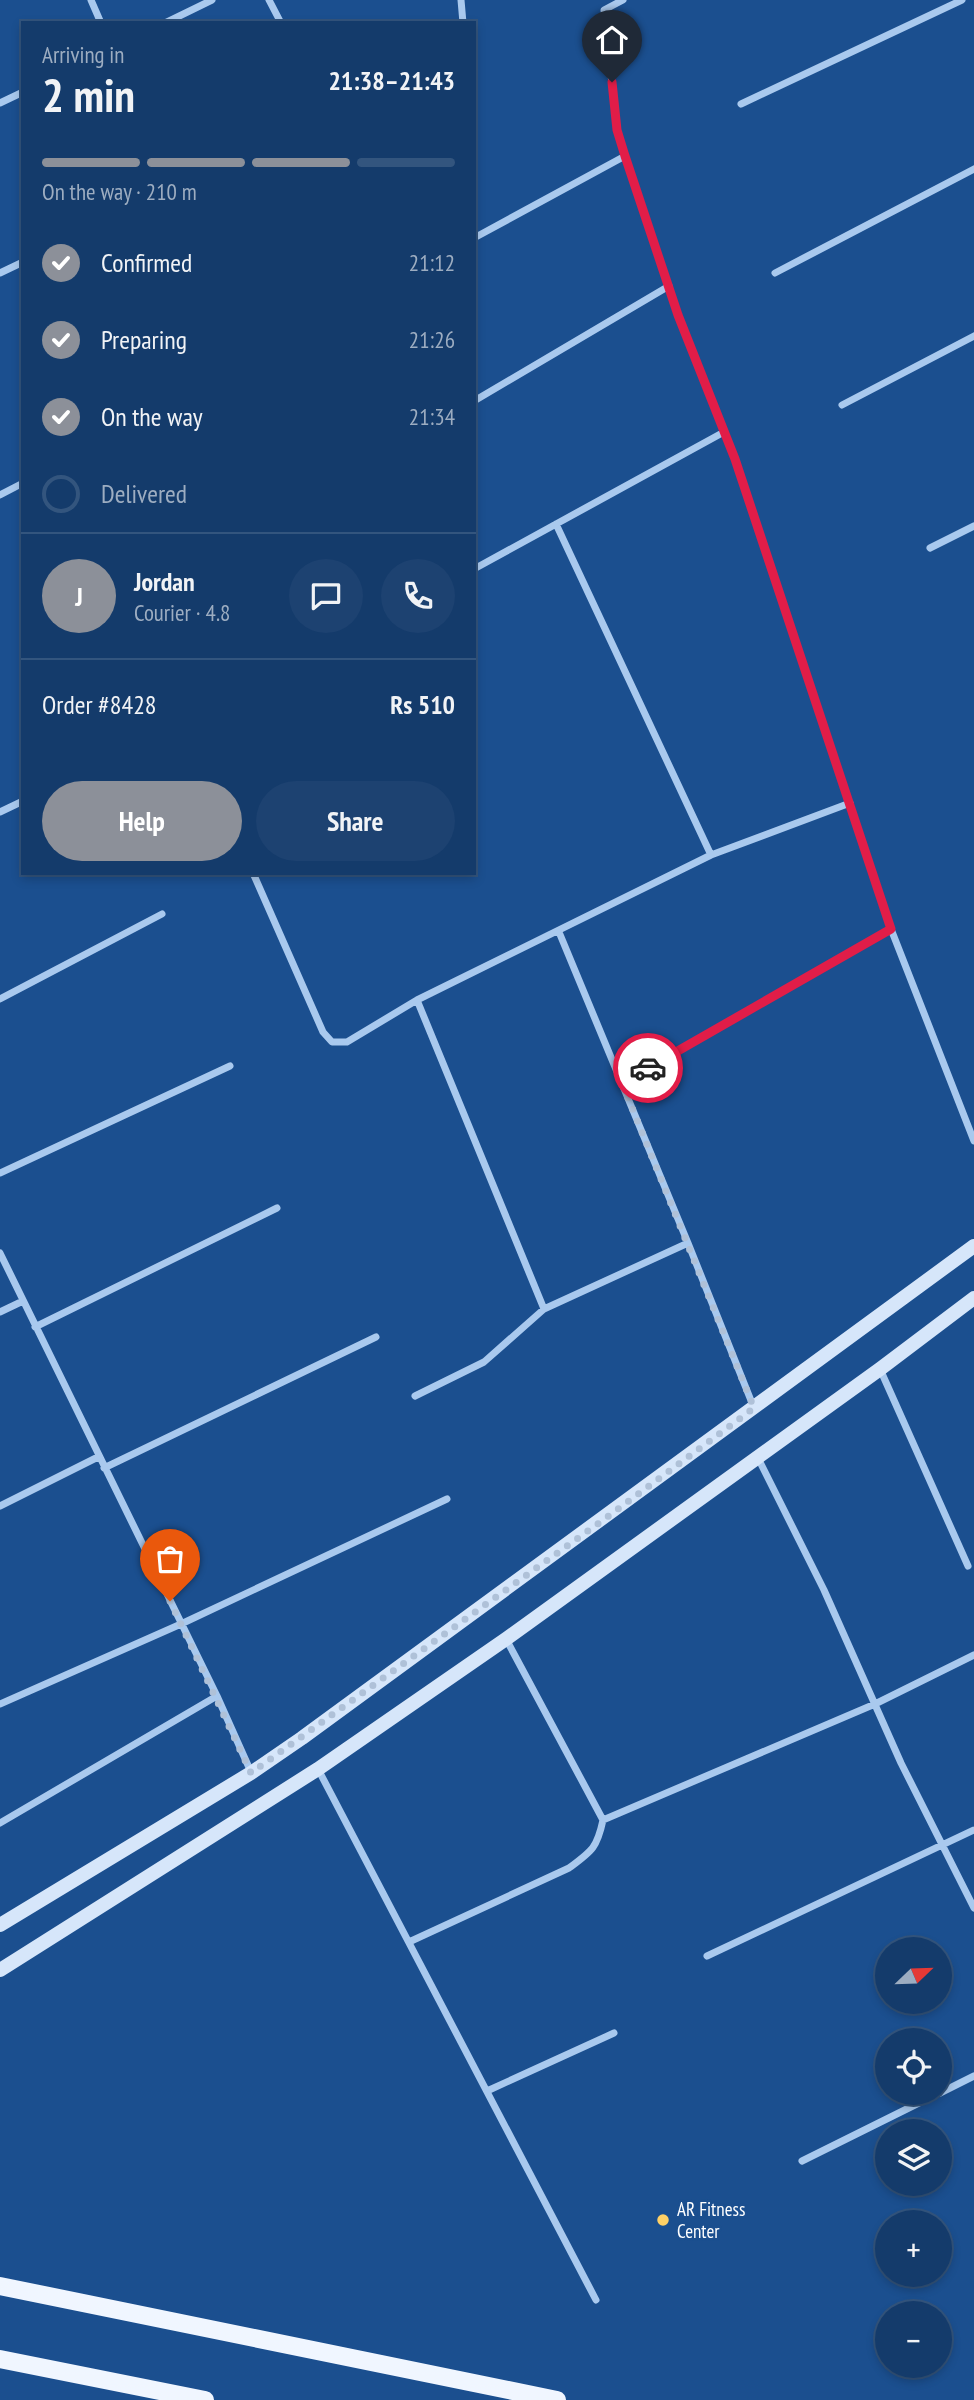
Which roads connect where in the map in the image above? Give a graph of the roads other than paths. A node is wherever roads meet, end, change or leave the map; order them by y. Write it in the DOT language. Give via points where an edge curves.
graph roads {
  1 [pos="91,0"];
  2 [pos="212,0"];
  3 [pos="269,0"];
  4 [pos="461,0"];
  5 [pos="606,0"];
  6 [pos="623,0"];
  7 [pos="962,0"];
  8 [pos="604,10"];
  9 [pos="101,21"];
  10 [pos="169,21"];
  11 [pos="280,21"];
  12 [pos="463,21"];
  13 [pos="21,93"];
  14 [pos="0,103"];
  15 [pos="741,104"];
  16 [pos="625,156"];
  17 [pos="974,169"];
  18 [pos="476,237"];
  19 [pos="21,263"];
  20 [pos="0,273"];
  21 [pos="775,273"];
  22 [pos="668,286"];
  23 [pos="974,336"];
  24 [pos="476,400"];
  25 [pos="842,405"];
  26 [pos="724,432"];
  27 [pos="21,484"];
  28 [pos="0,495"];
  29 [pos="556,524"];
  30 [pos="974,526"];
  31 [pos="930,548"];
  32 [pos="476,568"];
  33 [pos="21,802"];
  34 [pos="850,803"];
  35 [pos="0,812"];
  36 [pos="711,855"];
  37 [pos="254,875"];
  38 [pos="163,915"];
  39 [pos="891,929"];
  40 [pos="559,932"];
  41 [pos="0,999"];
  42 [pos="417,1000"];
  43 [pos="230,1066"];
  44 [pos="622,1083"];
  45 [pos="974,1141"];
  46 [pos="0,1173"];
  47 [pos="277,1208"];
  48 [pos="688,1244"];
  49 [pos="974,1246"];
  50 [pos="0,1253"];
  51 [pos="974,1298"];
  52 [pos="23,1301"];
  53 [pos="544,1309"];
  54 [pos="0,1312"];
  55 [pos="35,1328"];
  56 [pos="376,1336"];
  57 [pos="880,1369"];
  58 [pos="415,1396"];
  59 [pos="754,1408"];
  60 [pos="98,1457"];
  61 [pos="757,1457"];
  62 [pos="104,1468"];
  63 [pos="447,1499"];
  64 [pos="0,1506"];
  65 [pos="968,1566"];
  66 [pos="181,1623"];
  67 [pos="506,1639"];
  68 [pos="974,1655"];
  69 [pos="216,1696"];
  70 [pos="0,1704"];
  71 [pos="875,1704"];
  72 [pos="318,1769"];
  73 [pos="251,1773"];
  74 [pos="604,1820"];
  75 [pos="0,1823"];
  76 [pos="974,1830"];
  77 [pos="943,1845"];
  78 [pos="974,1908"];
  79 [pos="0,1925"];
  80 [pos="409,1942"];
  81 [pos="707,1956"];
  82 [pos="0,1970"];
  83 [pos="614,2033"];
  84 [pos="974,2076"];
  85 [pos="952,2087"];
  86 [pos="486,2091"];
  87 [pos="916,2105"];
  88 [pos="802,2161"];
  89 [pos="0,2286"];
  90 [pos="596,2300"];
  91 [pos="0,2359"];
  92 [pos="205,2400"];
  93 [pos="557,2400"];
  1 -- 9 [label="street"];
  2 -- 10 [label="street"];
  3 -- 11 [label="street"];
  4 -- 12 [label="street"];
  5 -- 8 [label="street"];
  6 -- 8 [label="street"];
  7 -- 15 [label="street"];
  8 -- 16 [label="street" via="617,130"];
  13 -- 14 [label="street"];
  16 -- 18 [label="street"];
  16 -- 22 [label="street"];
  17 -- 21 [label="street"];
  19 -- 20 [label="street"];
  22 -- 24 [label="street"];
  22 -- 26 [label="street"];
  23 -- 25 [label="street"];
  26 -- 29 [label="street"];
  26 -- 34 [label="street"];
  27 -- 28 [label="street"];
  29 -- 32 [label="street"];
  29 -- 36 [label="street"];
  30 -- 31 [label="street"];
  33 -- 35 [label="street"];
  34 -- 36 [label="street"];
  34 -- 39 [label="street"];
  36 -- 40 [label="street"];
  37 -- 42 [label="street" via="323,1032 332,1042 347,1042"];
  38 -- 41 [label="street"];
  39 -- 44 [label="street"];
  39 -- 45 [label="street"];
  40 -- 42 [label="street"];
  40 -- 44 [label="street"];
  42 -- 53 [label="street"];
  43 -- 46 [label="street"];
  44 -- 48 [label="street"];
  47 -- 55 [label="street"];
  48 -- 53 [label="street"];
  48 -- 59 [label="street"];
  49 -- 59 [label="street"];
  50 -- 52 [label="street"];
  51 -- 57 [label="street"];
  52 -- 54 [label="street"];
  52 -- 55 [label="street"];
  53 -- 58 [label="street" via="484,1362"];
  55 -- 60 [label="street"];
  56 -- 62 [label="street"];
  57 -- 61 [label="street"];
  57 -- 65 [label="street"];
  59 -- 73 [label="street"];
  60 -- 62 [label="street"];
  60 -- 64 [label="street"];
  61 -- 67 [label="street"];
  61 -- 71 [label="street"];
  62 -- 66 [label="street"];
  63 -- 66 [label="street"];
  66 -- 69 [label="street"];
  66 -- 70 [label="street"];
  67 -- 72 [label="street"];
  67 -- 74 [label="street"];
  68 -- 71 [label="street"];
  69 -- 73 [label="street"];
  69 -- 75 [label="street"];
  71 -- 74 [label="street"];
  71 -- 77 [label="street"];
  72 -- 80 [label="street"];
  72 -- 82 [label="street"];
  73 -- 79 [label="street"];
  74 -- 80 [label="street" via="598,1843 569,1868"];
  76 -- 77 [label="street"];
  77 -- 78 [label="street"];
  77 -- 81 [label="street"];
  80 -- 86 [label="street"];
  83 -- 86 [label="street"];
  84 -- 85 [label="street"];
  86 -- 90 [label="street"];
  87 -- 88 [label="street"];
  89 -- 93 [label="main road"];
  91 -- 92 [label="main road"];
}
